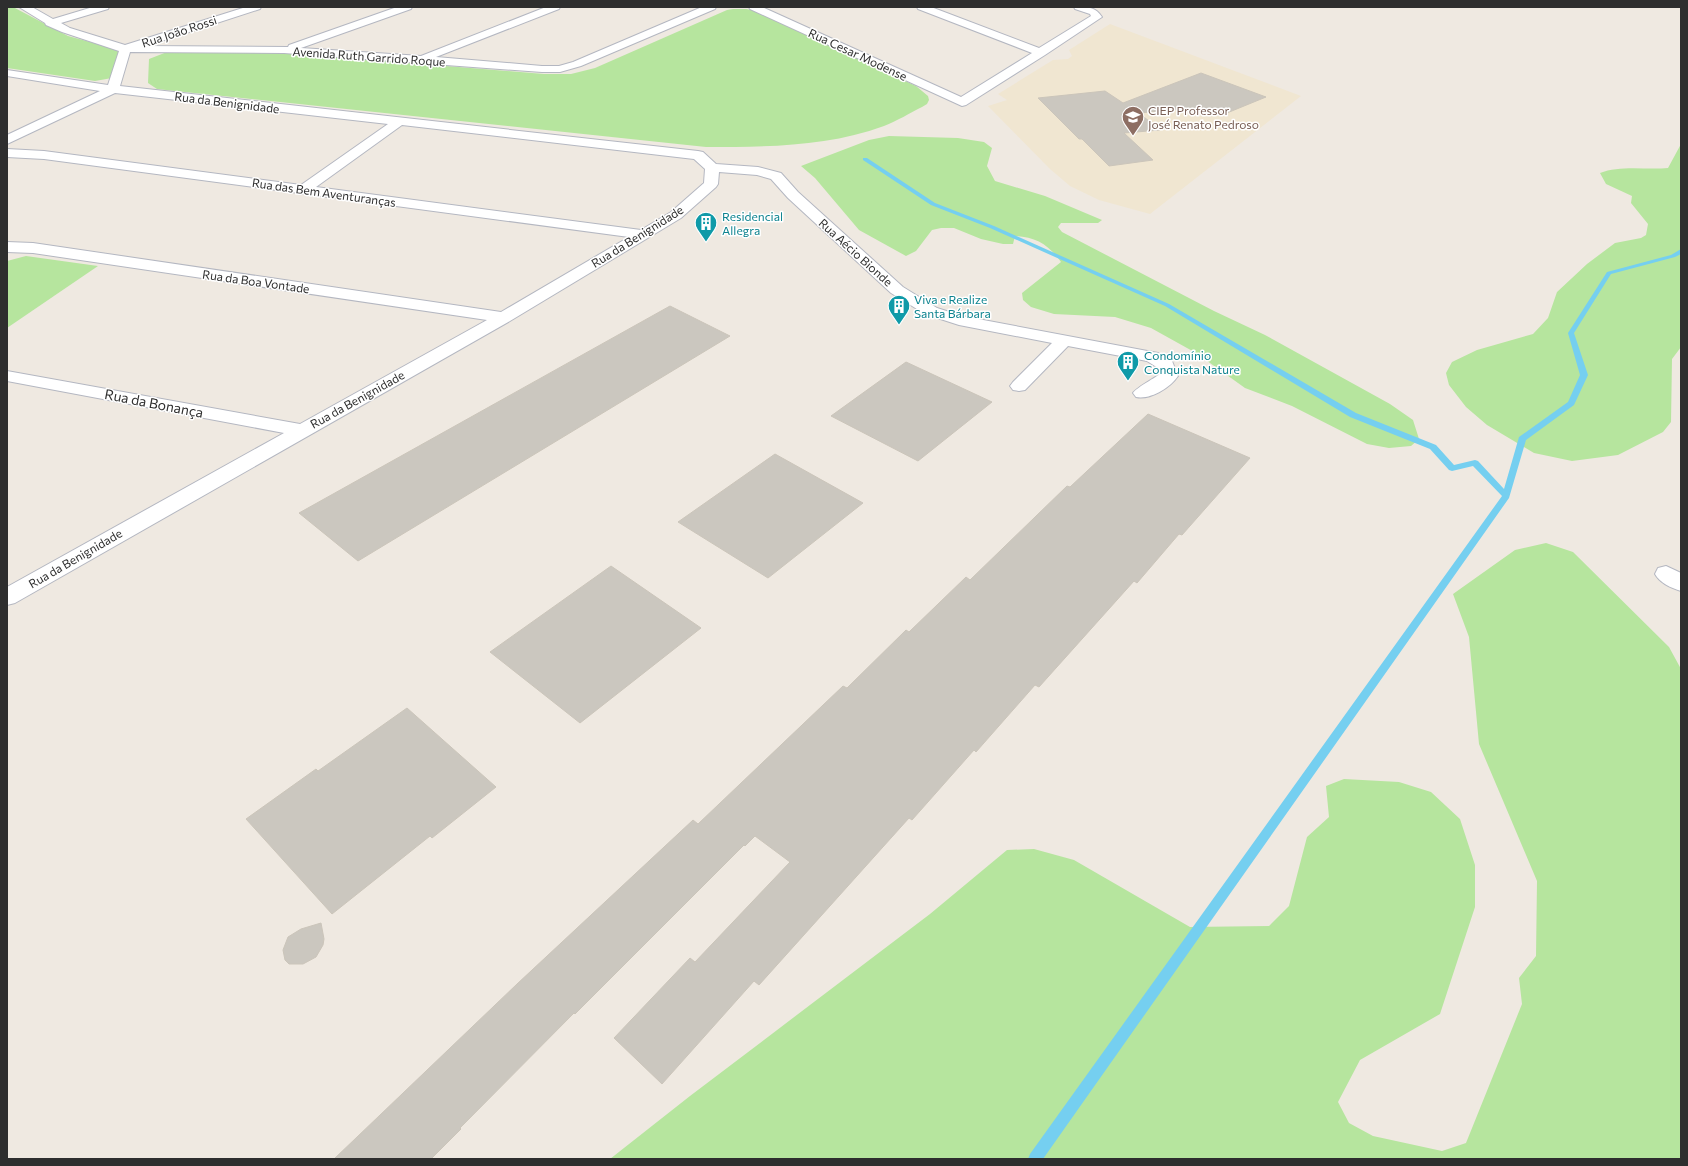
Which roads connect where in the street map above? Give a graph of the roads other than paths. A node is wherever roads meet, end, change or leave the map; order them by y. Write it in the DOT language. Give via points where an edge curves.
graph roads {
  1 [pos="24,7"];
  2 [pos="104,7"];
  3 [pos="256,7"];
  4 [pos="408,7"];
  5 [pos="555,7"];
  6 [pos="711,7"];
  7 [pos="754,7"];
  8 [pos="922,7"];
  9 [pos="1079,7"];
  10 [pos="50,23"];
  11 [pos="125,49"];
  12 [pos="284,50"];
  13 [pos="1040,53"];
  14 [pos="421,59"];
  15 [pos="7,73"];
  16 [pos="113,89"];
  17 [pos="399,122"];
  18 [pos="7,140"];
  19 [pos="7,153"];
  20 [pos="712,168"];
  21 [pos="304,189"];
  22 [pos="641,234"];
  23 [pos="7,247"];
  24 [pos="504,317"];
  25 [pos="1064,340"];
  26 [pos="7,376"];
  27 [pos="1019,386"];
  28 [pos="1148,390"];
  29 [pos="300,430"];
  30 [pos="7,597"];
  1 -- 10 [label="street, Avenida Ruth Garrido Roque"];
  2 -- 10 [label="street"];
  3 -- 11 [label="street, Rua João Rossi"];
  4 -- 12 [label="street"];
  5 -- 14 [label="street"];
  6 -- 14 [label="street, Avenida Ruth Garrido Roque" via="560,69 542,70"];
  7 -- 13 [label="street, Rua Cesar Modense" via="962,102"];
  8 -- 13 [label="street"];
  9 -- 13 [label="street" via="1094,12 1097,17"];
  10 -- 11 [label="street, Avenida Ruth Garrido Roque" via="86,38"];
  11 -- 12 [label="street, Avenida Ruth Garrido Roque"];
  11 -- 16 [label="street"];
  12 -- 14 [label="street, Avenida Ruth Garrido Roque"];
  15 -- 16 [label="street, Rua da Benignidade"];
  16 -- 17 [label="street, Rua da Benignidade"];
  16 -- 18 [label="street"];
  17 -- 20 [label="street, Rua da Benignidade" via="698,155"];
  17 -- 21 [label="street"];
  19 -- 21 [label="street, Rua das Bem Aventuranças" via="44,155"];
  20 -- 22 [label="street, Rua da Benignidade" via="711,184 676,215"];
  20 -- 25 [label="street, Rua Aécio Bionde" via="776,176 793,195 897,290 931,311 959,320"];
  21 -- 22 [label="street, Rua das Bem Aventuranças"];
  22 -- 24 [label="street, Rua da Benignidade"];
  23 -- 24 [label="street, Rua da Boa Vontade" via="40,249"];
  24 -- 29 [label="street, Rua da Benignidade"];
  25 -- 27 [label="street"];
  25 -- 28 [label="street, Rua Aécio Bionde" via="1152,357 1166,365 1169,376"];
  26 -- 29 [label="street, Rua da Bonança"];
  29 -- 30 [label="street, Rua da Benignidade"];
}
